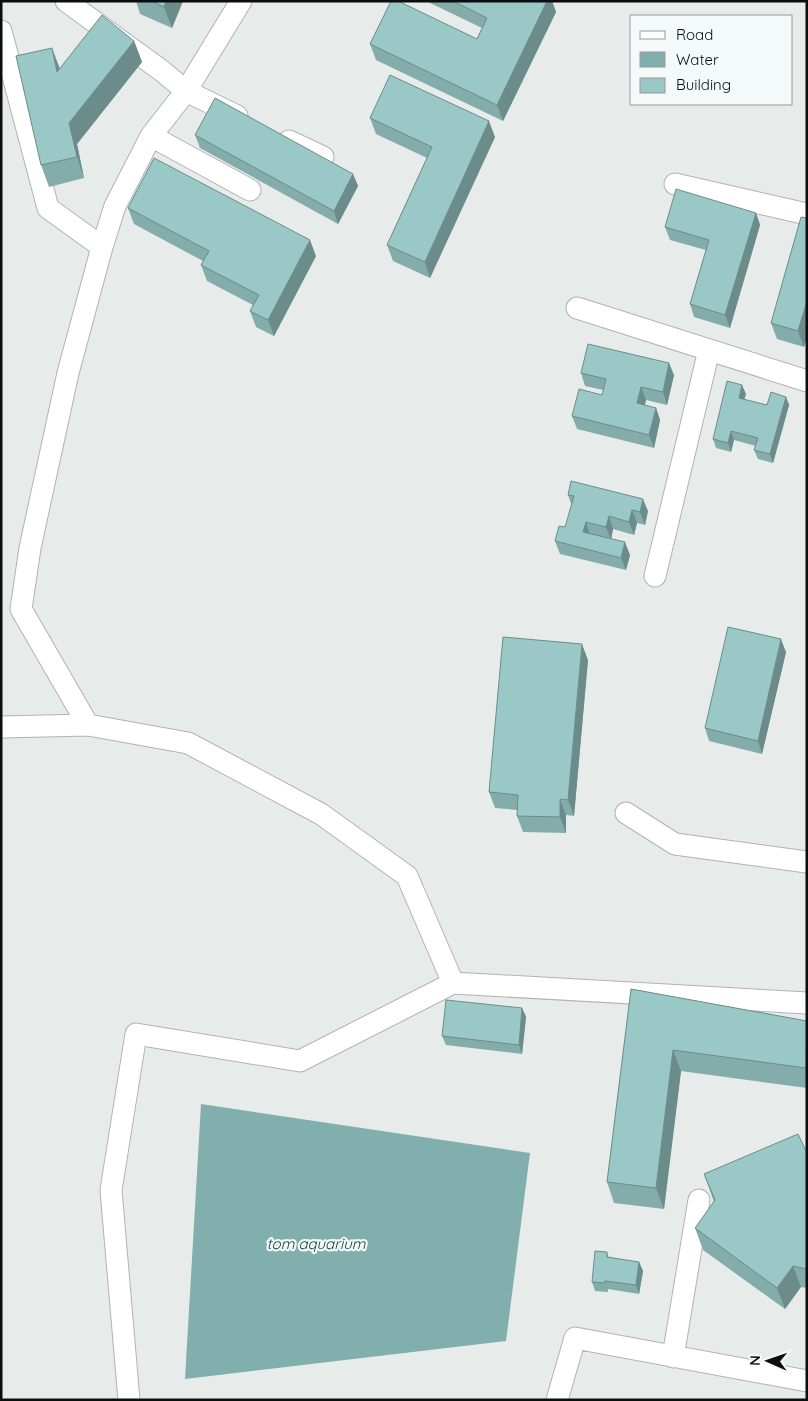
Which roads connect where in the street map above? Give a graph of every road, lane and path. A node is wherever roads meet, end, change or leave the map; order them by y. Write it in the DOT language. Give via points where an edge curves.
graph roads {
  1 [pos="66,1"];
  2 [pos="241,1"];
  3 [pos="1,31"];
  4 [pos="186,92"];
  5 [pos="151,136"];
  6 [pos="323,157"];
  7 [pos="675,184"];
  8 [pos="250,190"];
  9 [pos="807,214"];
  10 [pos="102,247"];
  11 [pos="576,308"];
  12 [pos="709,350"];
  13 [pos="807,381"];
  14 [pos="655,576"];
  15 [pos="88,725"];
  16 [pos="1,727"];
  17 [pos="626,813"];
  18 [pos="807,862"];
  19 [pos="452,983"];
  20 [pos="807,1003"];
  21 [pos="700,1200"];
  22 [pos="673,1356"];
  23 [pos="807,1381"];
  24 [pos="129,1400"];
  25 [pos="558,1400"];
  1 -- 4 [label="street"];
  2 -- 4 [label="street"];
  3 -- 10 [label="street" via="48,208"];
  4 -- 5 [label="street"];
  4 -- 6 [label="street"];
  5 -- 8 [label="street"];
  5 -- 10 [label="street" via="115,206"];
  7 -- 9 [label="street"];
  10 -- 15 [label="street" via="68,373 30,548 21,609"];
  11 -- 12 [label="street"];
  12 -- 13 [label="street"];
  12 -- 14 [label="street"];
  15 -- 16 [label="street"];
  15 -- 19 [label="street" via="188,743 321,814 407,876"];
  17 -- 18 [label="street" via="675,844"];
  19 -- 20 [label="street"];
  19 -- 24 [label="street" via="300,1061 136,1034 110,1190"];
  21 -- 22 [label="street"];
  22 -- 23 [label="street"];
  22 -- 25 [label="street" via="575,1338"];
}
